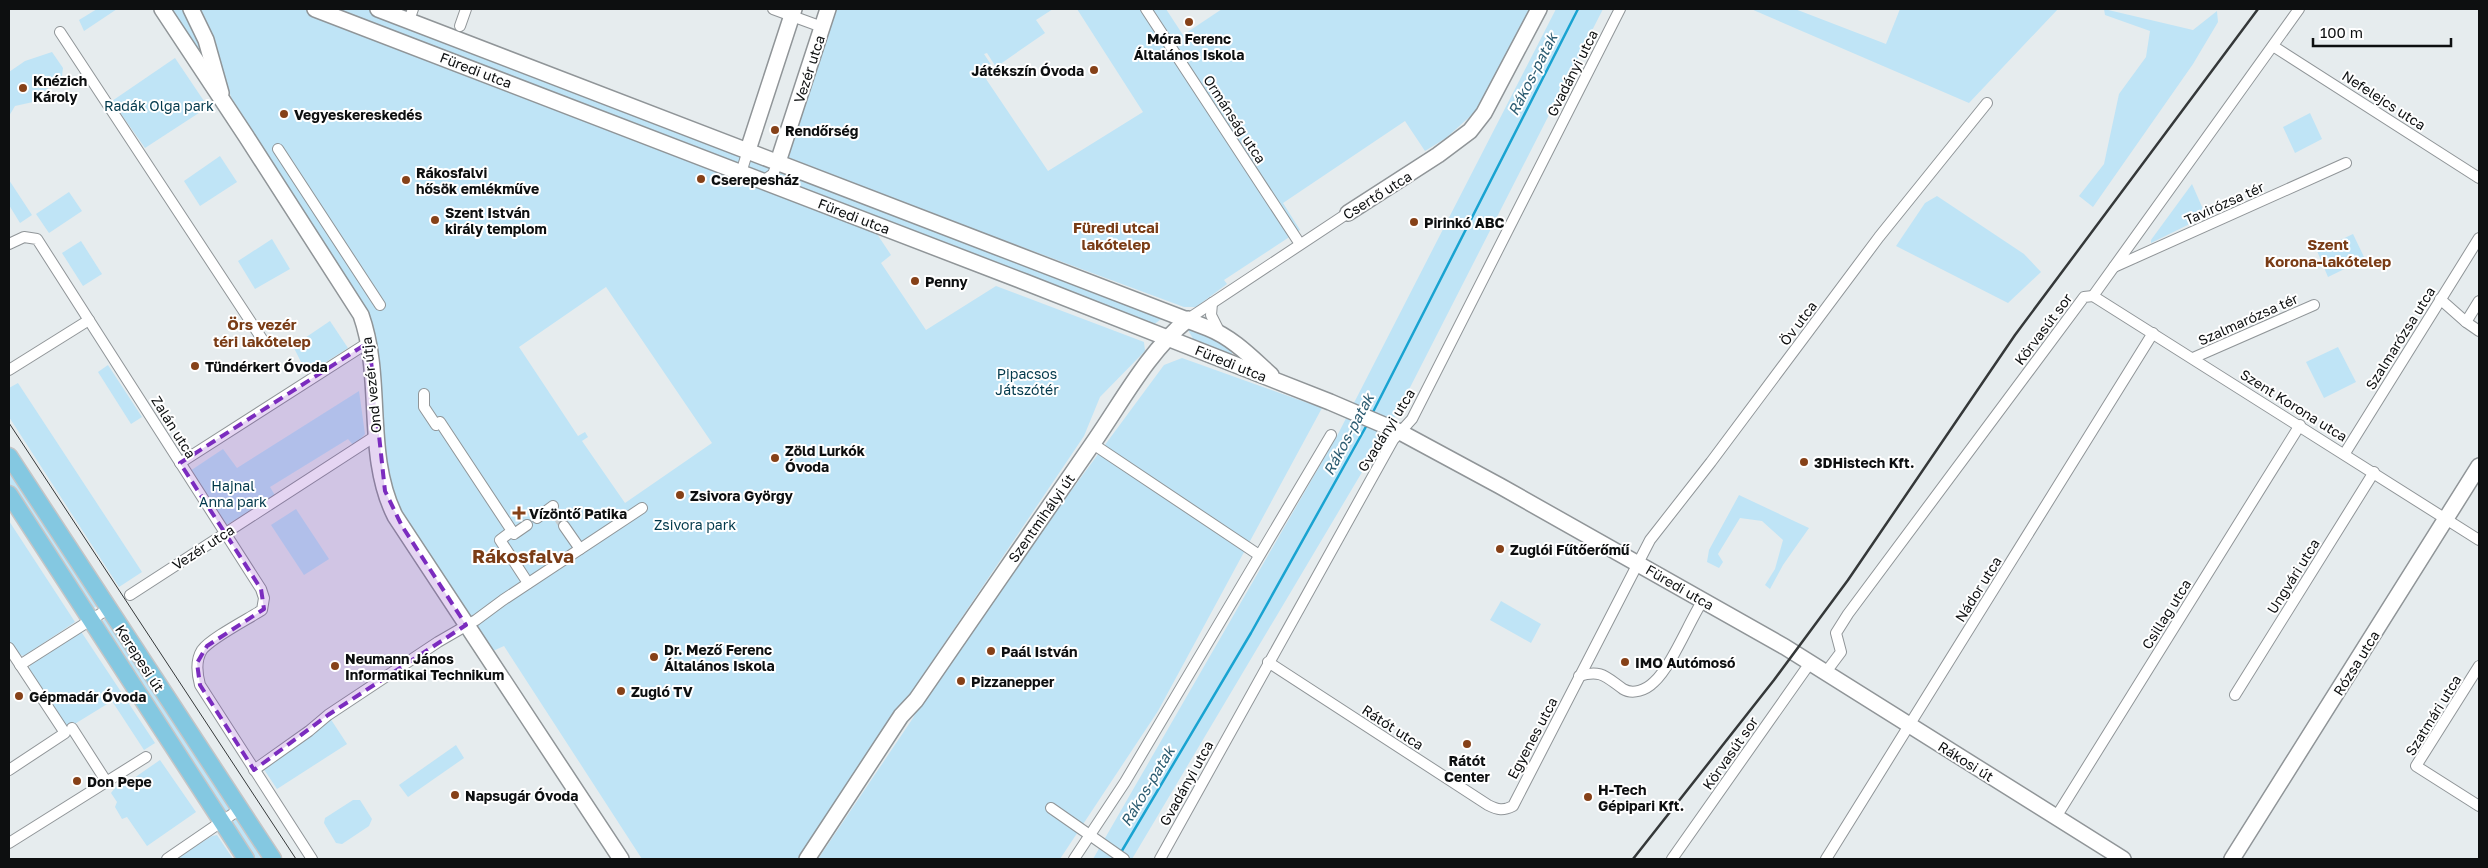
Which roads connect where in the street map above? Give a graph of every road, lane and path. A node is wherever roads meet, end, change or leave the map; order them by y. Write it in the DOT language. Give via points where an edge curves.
graph roads {
  1 [pos="162,9"];
  2 [pos="192,9"];
  3 [pos="315,9"];
  4 [pos="378,9"];
  5 [pos="466,9"];
  6 [pos="773,9"];
  7 [pos="828,9"];
  8 [pos="1146,9"];
  9 [pos="1539,9"];
  10 [pos="1620,9"];
  11 [pos="2299,9"];
  12 [pos="793,12"];
  13 [pos="411,14"];
  14 [pos="460,26"];
  15 [pos="822,27"];
  16 [pos="60,32"];
  17 [pos="206,40"];
  18 [pos="2273,46"];
  19 [pos="189,52"];
  20 [pos="223,102"];
  21 [pos="1987,103"];
  22 [pos="278,148"];
  23 [pos="748,150"];
  24 [pos="778,162"];
  25 [pos="2346,163"];
  26 [pos="741,173"];
  27 [pos="2479,178"];
  28 [pos="763,181"];
  29 [pos="1348,213"];
  30 [pos="2479,238"];
  31 [pos="9,244"];
  32 [pos="1300,244"];
  33 [pos="2113,268"];
  34 [pos="2093,296"];
  35 [pos="2440,299"];
  36 [pos="2479,301"];
  37 [pos="1212,303"];
  38 [pos="2314,304"];
  39 [pos="380,305"];
  40 [pos="88,320"];
  41 [pos="1188,320"];
  42 [pos="2466,322"];
  43 [pos="2479,331"];
  44 [pos="1220,333"];
  45 [pos="2153,333"];
  46 [pos="1168,338"];
  47 [pos="264,342"];
  48 [pos="369,342"];
  49 [pos="2193,358"];
  50 [pos="9,370"];
  51 [pos="1280,383"];
  52 [pos="424,394"];
  53 [pos="2300,425"];
  54 [pos="1400,432"];
  55 [pos="377,435"];
  56 [pos="1331,436"];
  57 [pos="1092,444"];
  58 [pos="2345,453"];
  59 [pos="9,456"];
  60 [pos="180,463"];
  61 [pos="2479,466"];
  62 [pos="2374,472"];
  63 [pos="9,494"];
  64 [pos="553,506"];
  65 [pos="642,508"];
  66 [pos="538,518"];
  67 [pos="2446,519"];
  68 [pos="527,525"];
  69 [pos="564,526"];
  70 [pos="512,531"];
  71 [pos="224,532"];
  72 [pos="2479,540"];
  73 [pos="580,549"];
  74 [pos="1259,555"];
  75 [pos="1636,562"];
  76 [pos="528,583"];
  77 [pos="130,594"];
  78 [pos="1703,600"];
  79 [pos="108,609"];
  80 [pos="91,620"];
  81 [pos="466,626"];
  82 [pos="9,648"];
  83 [pos="1268,662"];
  84 [pos="1810,663"];
  85 [pos="20,665"];
  86 [pos="2479,666"];
  87 [pos="1826,672"];
  88 [pos="1579,676"];
  89 [pos="2235,695"];
  90 [pos="1909,725"];
  91 [pos="72,728"];
  92 [pos="146,757"];
  93 [pos="9,770"];
  94 [pos="254,770"];
  95 [pos="106,782"];
  96 [pos="2479,806"];
  97 [pos="1051,808"];
  98 [pos="240,809"];
  99 [pos="1506,810"];
  100 [pos="836,817"];
  101 [pos="2056,817"];
  102 [pos="221,821"];
  103 [pos="1089,836"];
  104 [pos="9,843"];
  105 [pos="167,859"];
  106 [pos="246,859"];
  107 [pos="273,859"];
  108 [pos="312,859"];
  109 [pos="621,859"];
  110 [pos="807,859"];
  111 [pos="818,859"];
  112 [pos="1074,859"];
  113 [pos="1124,859"];
  114 [pos="1160,859"];
  115 [pos="1672,859"];
  116 [pos="1826,859"];
  117 [pos="2123,859"];
  118 [pos="2232,859"];
  1 -- 19 [label="main road, Ond vezér útja"];
  2 -- 17 [label="main road, Ond vezér útja"];
  3 -- 26 [label="main road, Füredi utca"];
  4 -- 13 [label="main road, Füredi utca"];
  5 -- 14 [label="street"];
  6 -- 12 [label="street"];
  7 -- 15 [label="main road, Vezér utca"];
  8 -- 32 [label="street, Ormánság utca"];
  9 -- 29 [label="main road, Csertő utca" via="1484,113 1470,131"];
  10 -- 54 [label="street, Gvadányi utca" via="1412,419"];
  11 -- 18 [label="street, Körvasút sor"];
  12 -- 15 [label="street"];
  12 -- 23 [label="main road"];
  13 -- 23 [label="main road, Füredi utca"];
  15 -- 24 [label="main road, Vezér utca"];
  16 -- 47 [label="street"];
  17 -- 19 [label="street"];
  17 -- 20 [label="main road, Ond vezér útja"];
  18 -- 27 [label="street, Nefelejcs utca"];
  18 -- 33 [label="street, Körvasút sor"];
  19 -- 20 [label="main road, Ond vezér útja"];
  20 -- 48 [label="main road, Ond vezér útja" via="354,302"];
  21 -- 75 [label="street, Öv utca" via="1878,237"];
  22 -- 39 [label="street"];
  23 -- 24 [label="main road, Füredi utca"];
  23 -- 26 [label="street"];
  24 -- 28 [label="street, Vezér utca" via="773,174"];
  24 -- 41 [label="main road, Füredi utca"];
  25 -- 33 [label="street, Tavirózsa tér"];
  26 -- 28 [label="main road, Füredi utca"];
  28 -- 46 [label="main road, Füredi utca"];
  29 -- 32 [label="street, Csertő utca"];
  30 -- 35 [label="street, Szalmarózsa utca"];
  31 -- 40 [label="street, Zalán utca" via="24,237 37,239"];
  32 -- 37 [label="street, Csertő utca"];
  33 -- 34 [label="street, Körvasút sor"];
  34 -- 45 [label="street, Szent Korona utca"];
  34 -- 87 [label="street, Körvasút sor" via="2084,297 1848,614 1836,633 1841,652"];
  35 -- 42 [label="street"];
  35 -- 58 [label="street, Szalmarózsa utca"];
  36 -- 42 [label="street"];
  37 -- 41 [label="street, Csertő utca"];
  37 -- 44 [label="street, Füredi utca" via="1211,315"];
  38 -- 49 [label="street, Szalmarózsa tér"];
  40 -- 50 [label="street"];
  40 -- 60 [label="street, Zalán utca"];
  41 -- 44 [label="main road, Füredi utca"];
  41 -- 46 [label="main road, Csertő utca"];
  42 -- 43 [label="street"];
  44 -- 51 [label="main road, Füredi utca" via="1242,348"];
  45 -- 49 [label="street, Szent Korona utca"];
  45 -- 90 [label="street, Nádor utca"];
  46 -- 51 [label="main road, Füredi utca"];
  46 -- 57 [label="main road, Szentmihályi út" via="1122,397"];
  48 -- 55 [label="main road, Ond vezér útja"];
  48 -- 60 [label="street"];
  49 -- 53 [label="street, Szent Korona utca"];
  51 -- 54 [label="main road, Füredi utca"];
  52 -- 70 [label="street" via="424,407 436,425 440,422"];
  53 -- 58 [label="street, Szent Korona utca"];
  53 -- 101 [label="street, Csillag utca"];
  54 -- 75 [label="main road, Füredi utca"];
  54 -- 83 [label="street, Gvadányi utca"];
  55 -- 71 [label="street, Vezér utca"];
  55 -- 81 [label="main road, Ond vezér útja" via="381,478 390,506"];
  56 -- 74 [label="street"];
  57 -- 74 [label="street"];
  57 -- 100 [label="main road, Szentmihályi út" via="906,710"];
  58 -- 62 [label="street, Szent Korona utca"];
  59 -- 79 [label="main road, Kerepesi út"];
  60 -- 71 [label="street, Zalán utca"];
  61 -- 67 [label="main road, Rózsa utca"];
  62 -- 67 [label="street, Szent Korona utca"];
  62 -- 89 [label="street, Ungvári utca"];
  63 -- 80 [label="main road, Kerepesi út"];
  64 -- 66 [label="street"];
  65 -- 73 [label="street"];
  67 -- 72 [label="street, Szent Korona utca"];
  67 -- 118 [label="main road, Rózsa utca"];
  68 -- 70 [label="street" via="514,534"];
  69 -- 73 [label="street"];
  70 -- 76 [label="street" via="500,540"];
  71 -- 77 [label="street, Vezér utca"];
  71 -- 94 [label="street, Zalán utca" via="261,588 264,605 262,610 202,651 197,671 200,685"];
  73 -- 76 [label="street"];
  74 -- 103 [label="street" via="1125,782"];
  75 -- 78 [label="main road, Füredi utca"];
  75 -- 88 [label="street, Egyenes utca"];
  76 -- 81 [label="street"];
  78 -- 84 [label="main road, Füredi utca"];
  78 -- 88 [label="street" via="1663,670 1646,688 1626,691 1602,674 1592,672"];
  79 -- 80 [label="street"];
  79 -- 98 [label="main road, Kerepesi út"];
  80 -- 85 [label="street"];
  80 -- 102 [label="main road, Kerepesi út"];
  81 -- 94 [label="street" via="328,715"];
  81 -- 109 [label="main road, Ond vezér útja"];
  82 -- 85 [label="street"];
  83 -- 99 [label="street, Rátót utca" via="1488,805"];
  83 -- 114 [label="street, Gvadányi utca"];
  84 -- 87 [label="main road, Rákosi út"];
  84 -- 115 [label="street, Körvasút sor"];
  85 -- 93 [label="street" via="65,733"];
  86 -- 96 [label="street, Szatmári utca" via="2416,766"];
  87 -- 90 [label="main road, Rákosi út"];
  88 -- 99 [label="street, Egyenes utca" via="1513,806"];
  90 -- 101 [label="main road, Rákosi út"];
  90 -- 116 [label="street, Nádor utca"];
  91 -- 95 [label="street"];
  92 -- 95 [label="street"];
  94 -- 108 [label="street, Zalán utca"];
  95 -- 104 [label="street"];
  97 -- 103 [label="street"];
  98 -- 102 [label="street"];
  98 -- 107 [label="main road, Kerepesi út"];
  100 -- 110 [label="main road, Szentmihályi út"];
  100 -- 111 [label="main road, Szentmihályi út"];
  101 -- 117 [label="main road, Rákosi út"];
  102 -- 105 [label="street"];
  102 -- 106 [label="main road, Kerepesi út"];
  103 -- 112 [label="street"];
  103 -- 113 [label="street"];
}
